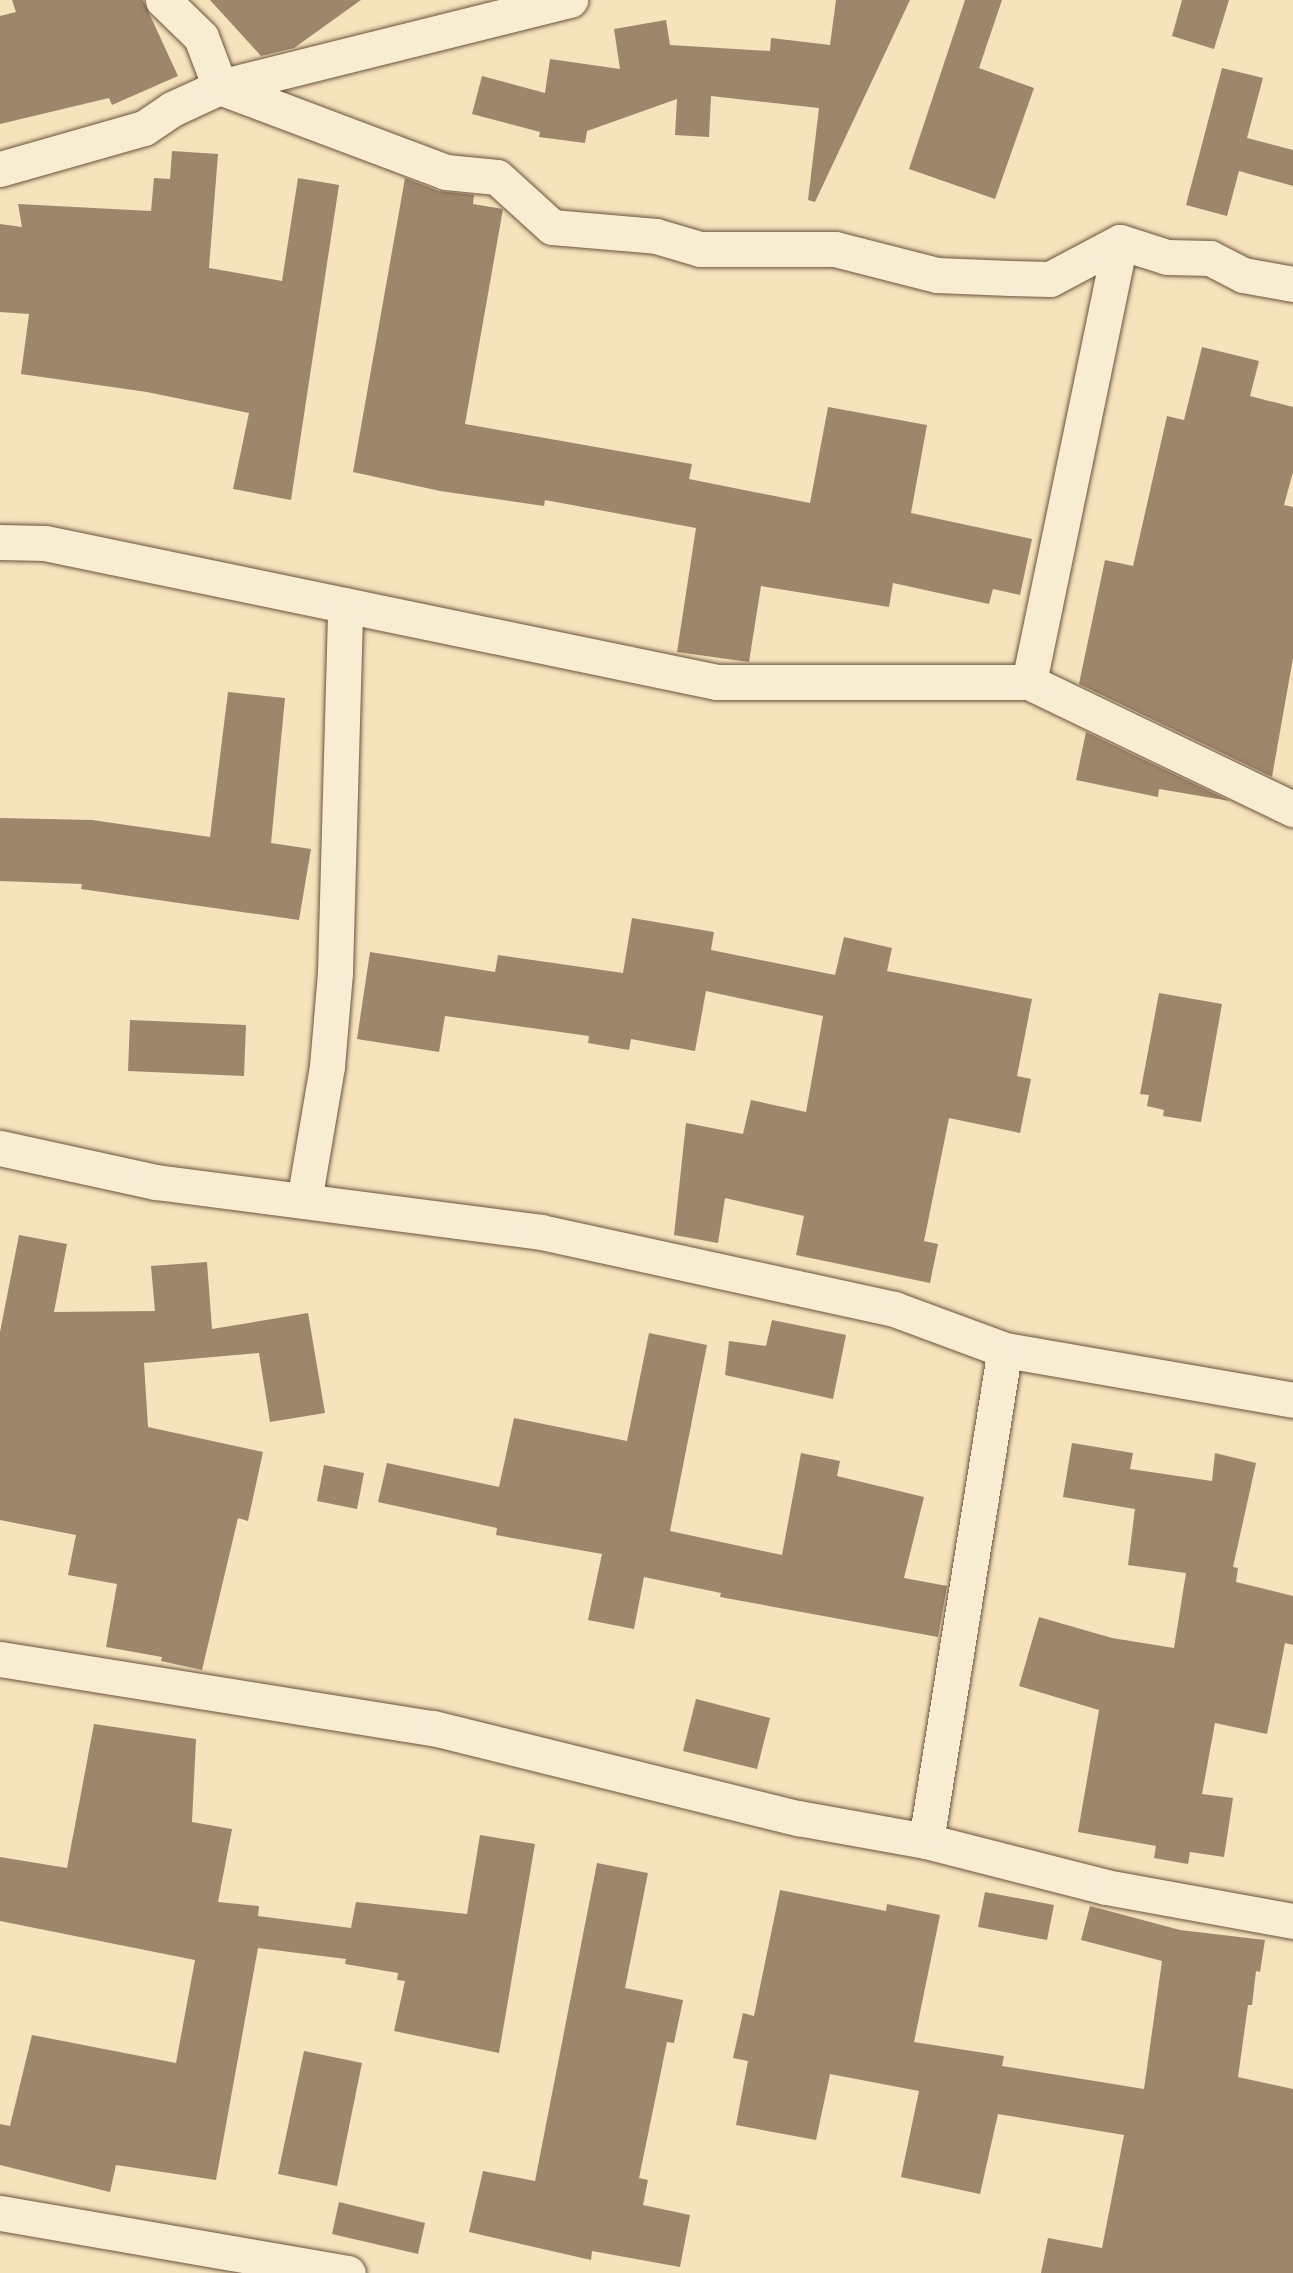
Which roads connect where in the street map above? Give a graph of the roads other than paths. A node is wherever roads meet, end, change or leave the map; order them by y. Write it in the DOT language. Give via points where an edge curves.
graph roads {
  1 [pos="163,0"];
  2 [pos="570,0"];
  3 [pos="220,87"];
  4 [pos="0,169"];
  5 [pos="1120,242"];
  6 [pos="1293,284"];
  7 [pos="0,542"];
  8 [pos="345,606"];
  9 [pos="1029,682"];
  10 [pos="1293,809"];
  11 [pos="0,1148"];
  12 [pos="304,1201"];
  13 [pos="1004,1350"];
  14 [pos="1293,1400"];
  15 [pos="0,1658"];
  16 [pos="926,1841"];
  17 [pos="1293,1921"];
  18 [pos="0,2213"];
  19 [pos="348,2273"];
  1 -- 3 [label="street" via="201,37"];
  2 -- 3 [label="street"];
  3 -- 4 [label="street" via="144,128"];
  3 -- 5 [label="street" via="446,172 497,177 552,227 656,236 700,249 835,249 937,275 1010,278 1050,279"];
  5 -- 6 [label="street" via="1167,257 1210,258 1243,275"];
  5 -- 9 [label="street"];
  7 -- 8 [label="street" via="45,543"];
  8 -- 9 [label="street" via="716,682"];
  8 -- 12 [label="street" via="335,972 327,1066"];
  9 -- 10 [label="street"];
  11 -- 12 [label="street" via="156,1182"];
  12 -- 13 [label="street" via="541,1231 894,1309"];
  13 -- 14 [label="street"];
  13 -- 16 [label="street"];
  15 -- 16 [label="street" via="433,1728 798,1818"];
  16 -- 17 [label="street" via="1106,1886"];
  18 -- 19 [label="street"];
}
